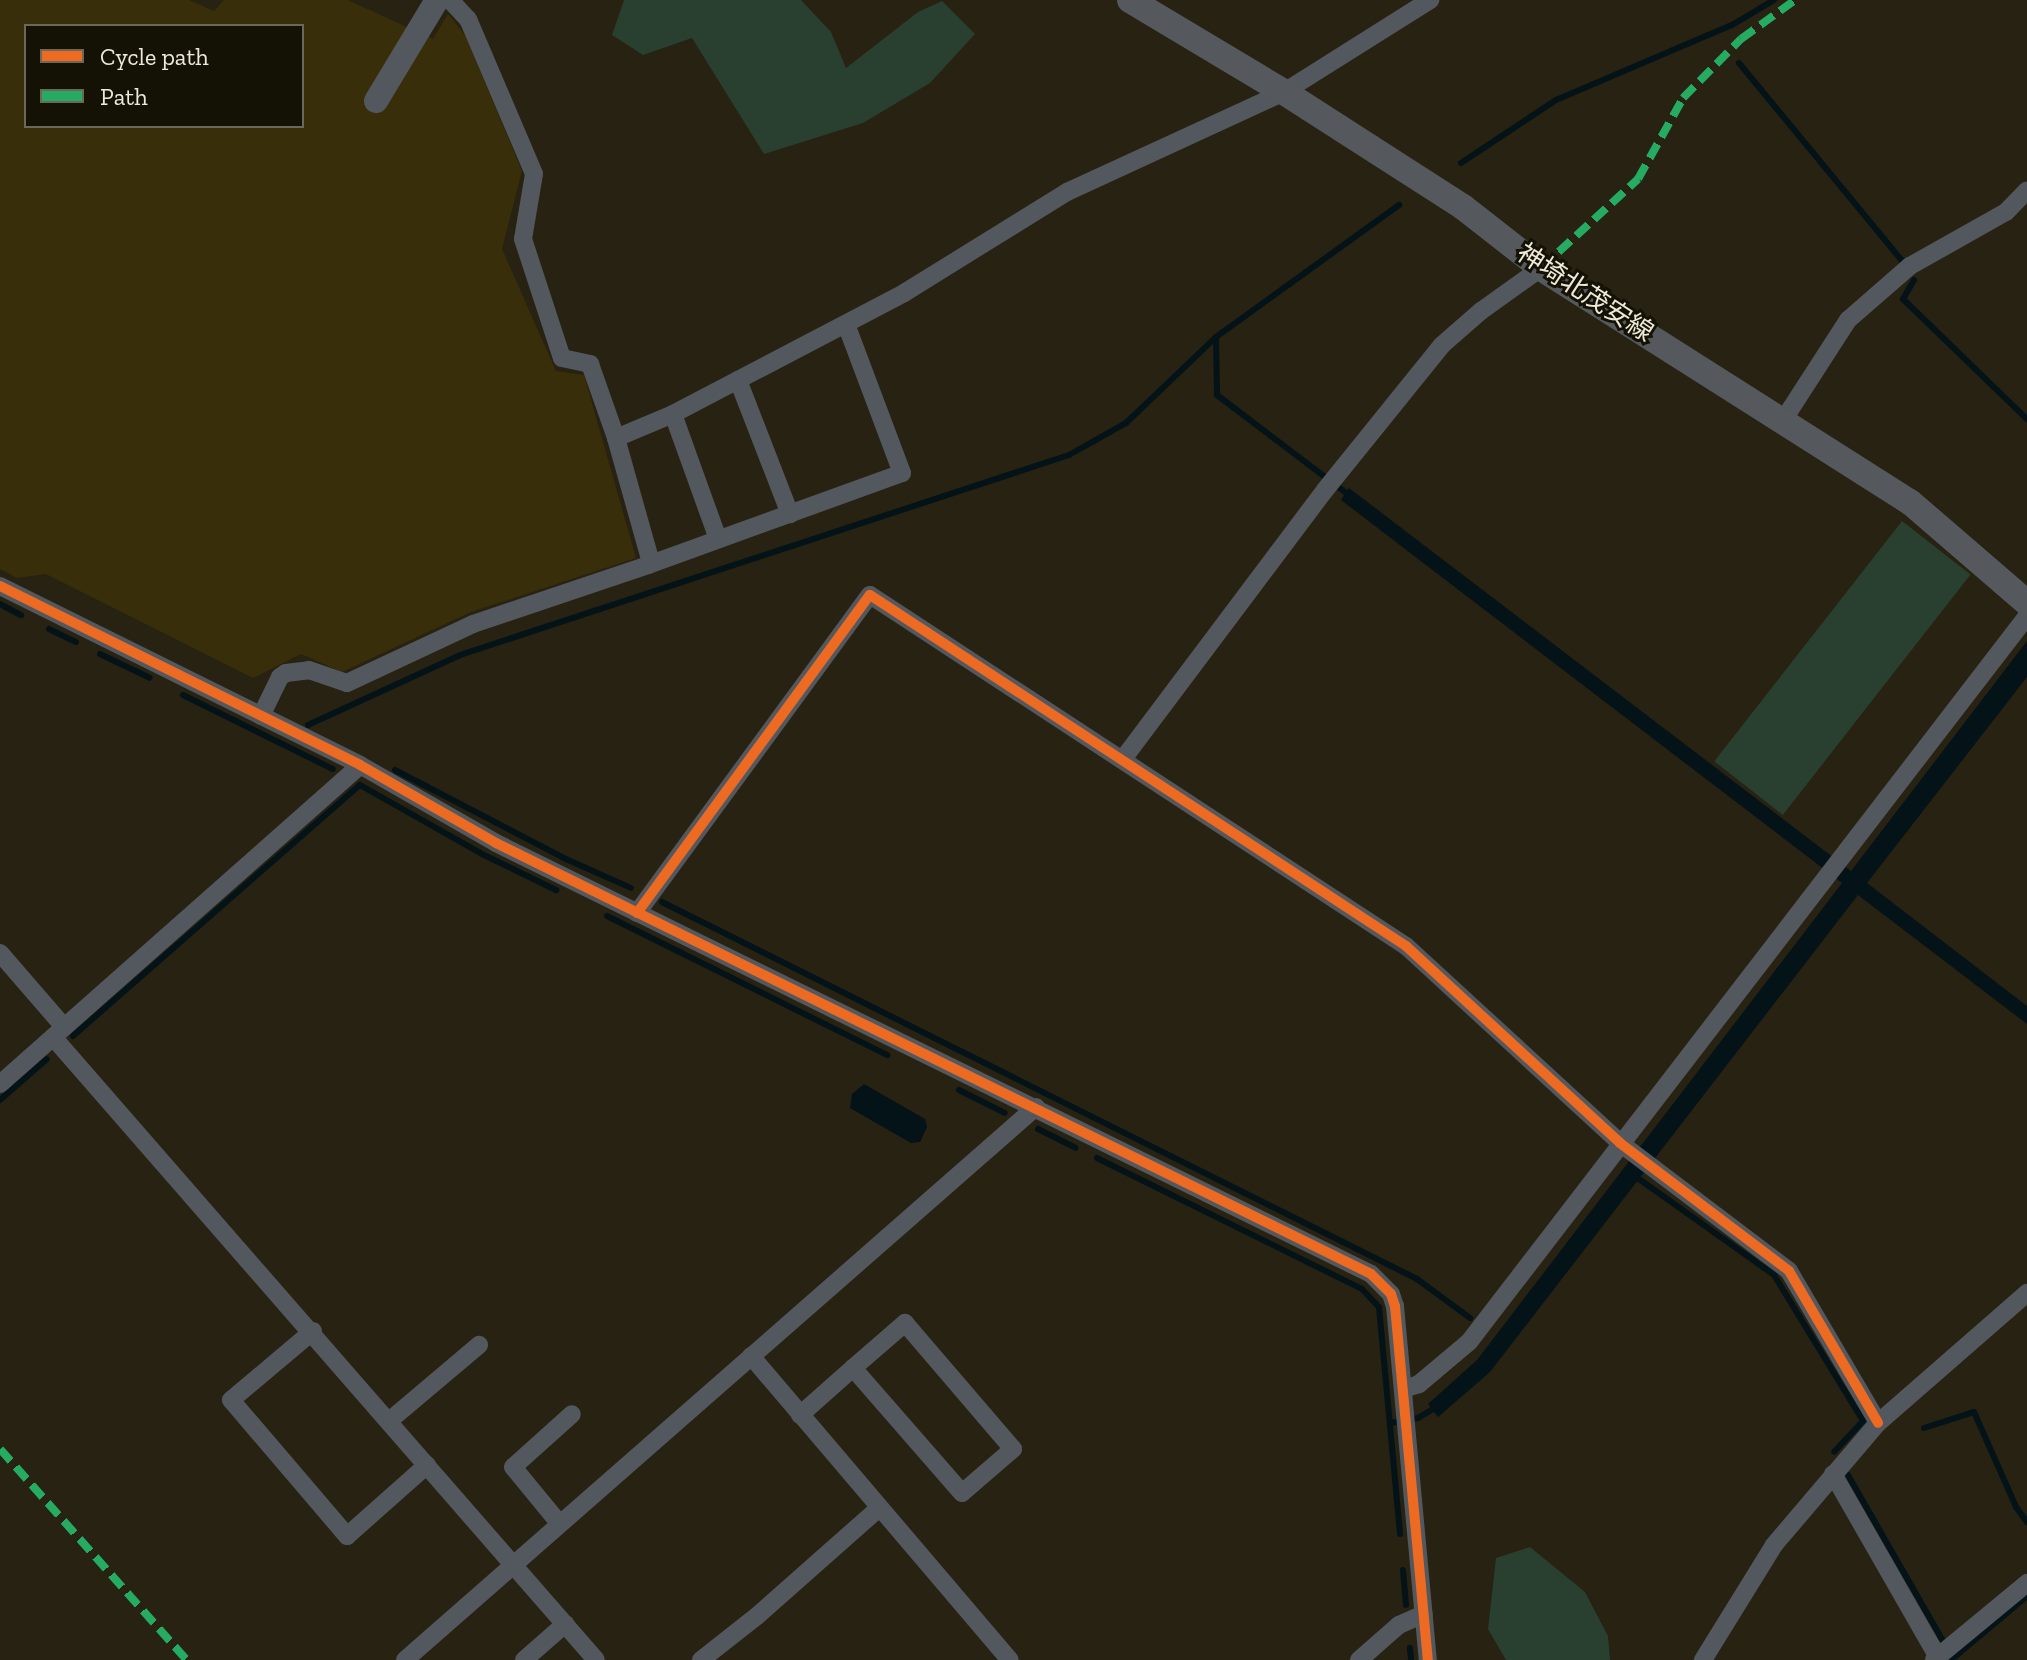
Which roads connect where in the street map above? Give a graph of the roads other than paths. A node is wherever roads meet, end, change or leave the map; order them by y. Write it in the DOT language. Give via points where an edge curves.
graph roads {
  1 [pos="437,0"];
  2 [pos="450,0"];
  3 [pos="1130,0"];
  4 [pos="1430,0"];
  5 [pos="1284,92"];
  6 [pos="376,101"];
  7 [pos="2027,190"];
  8 [pos="1541,268"];
  9 [pos="846,324"];
  10 [pos="738,380"];
  11 [pos="673,414"];
  12 [pos="1784,419"];
  13 [pos="616,438"];
  14 [pos="790,514"];
  15 [pos="718,539"];
  16 [pos="648,565"];
  17 [pos="0,586"];
  18 [pos="2027,603"];
  19 [pos="2027,616"];
  20 [pos="261,716"];
  21 [pos="1123,759"];
  22 [pos="360,765"];
  23 [pos="637,913"];
  24 [pos="0,953"];
  25 [pos="58,1032"];
  26 [pos="0,1084"];
  27 [pos="1036,1107"];
  28 [pos="1626,1147"];
  29 [pos="2027,1293"];
  30 [pos="313,1331"];
  31 [pos="479,1345"];
  32 [pos="751,1356"];
  33 [pos="853,1368"];
  34 [pos="1403,1389"];
  35 [pos="572,1414"];
  36 [pos="800,1415"];
  37 [pos="389,1421"];
  38 [pos="1878,1423"];
  39 [pos="427,1465"];
  40 [pos="1833,1474"];
  41 [pos="878,1509"];
  42 [pos="559,1523"];
  43 [pos="512,1564"];
  44 [pos="2027,1583"];
  45 [pos="1424,1614"];
  46 [pos="565,1624"];
  47 [pos="1001,1657"];
  48 [pos="1936,1658"];
  49 [pos="405,1660"];
  50 [pos="524,1660"];
  51 [pos="596,1660"];
  52 [pos="701,1660"];
  53 [pos="1359,1660"];
  54 [pos="1428,1660"];
  55 [pos="1703,1660"];
  1 -- 6 [label="street"];
  2 -- 13 [label="street" via="468,19 534,174 523,239 562,358 590,364"];
  3 -- 5 [label="main road, 神埼北茂安線"];
  4 -- 5 [label="street"];
  5 -- 8 [label="main road, 神埼北茂安線" via="1463,207"];
  5 -- 9 [label="street" via="1067,192"];
  7 -- 12 [label="street" via="2006,212 1910,266 1848,320"];
  8 -- 12 [label="main road, 神埼北茂安線"];
  8 -- 21 [label="street" via="1442,345 1325,490"];
  9 -- 10 [label="street"];
  9 -- 14 [label="street" via="902,473"];
  10 -- 11 [label="street"];
  10 -- 14 [label="street"];
  11 -- 13 [label="street"];
  11 -- 15 [label="street"];
  12 -- 18 [label="main road, 神埼北茂安線" via="1910,502"];
  13 -- 16 [label="street"];
  14 -- 15 [label="street"];
  15 -- 16 [label="street"];
  16 -- 20 [label="street" via="473,624 347,683 309,670 286,673"];
  17 -- 20 [label="street"];
  19 -- 28 [label="street"];
  20 -- 22 [label="street"];
  21 -- 23 [label="street" via="870,595"];
  21 -- 28 [label="street" via="1406,946"];
  22 -- 23 [label="street" via="496,843"];
  22 -- 25 [label="street"];
  23 -- 27 [label="street"];
  24 -- 25 [label="street"];
  25 -- 26 [label="street"];
  25 -- 30 [label="street"];
  27 -- 32 [label="street"];
  27 -- 34 [label="street" via="1371,1274 1395,1306"];
  28 -- 34 [label="street" via="1469,1342 1419,1384"];
  28 -- 38 [label="street" via="1789,1271"];
  29 -- 38 [label="street"];
  30 -- 37 [label="street"];
  30 -- 39 [label="street" via="231,1400 327,1513 347,1536"];
  31 -- 37 [label="street"];
  32 -- 36 [label="street"];
  32 -- 42 [label="street"];
  33 -- 33 [label="street" via="905,1323 1013,1449 962,1493"];
  33 -- 36 [label="street"];
  34 -- 45 [label="street"];
  35 -- 42 [label="street" via="513,1467"];
  36 -- 41 [label="street"];
  37 -- 39 [label="street"];
  38 -- 40 [label="street"];
  39 -- 43 [label="street"];
  40 -- 48 [label="street"];
  40 -- 55 [label="street" via="1774,1545"];
  41 -- 47 [label="street"];
  41 -- 52 [label="street"];
  42 -- 43 [label="street"];
  43 -- 46 [label="street"];
  43 -- 49 [label="street"];
  44 -- 48 [label="street"];
  45 -- 53 [label="street" via="1399,1625"];
  45 -- 54 [label="street"];
  46 -- 50 [label="street"];
  46 -- 51 [label="street"];
}
